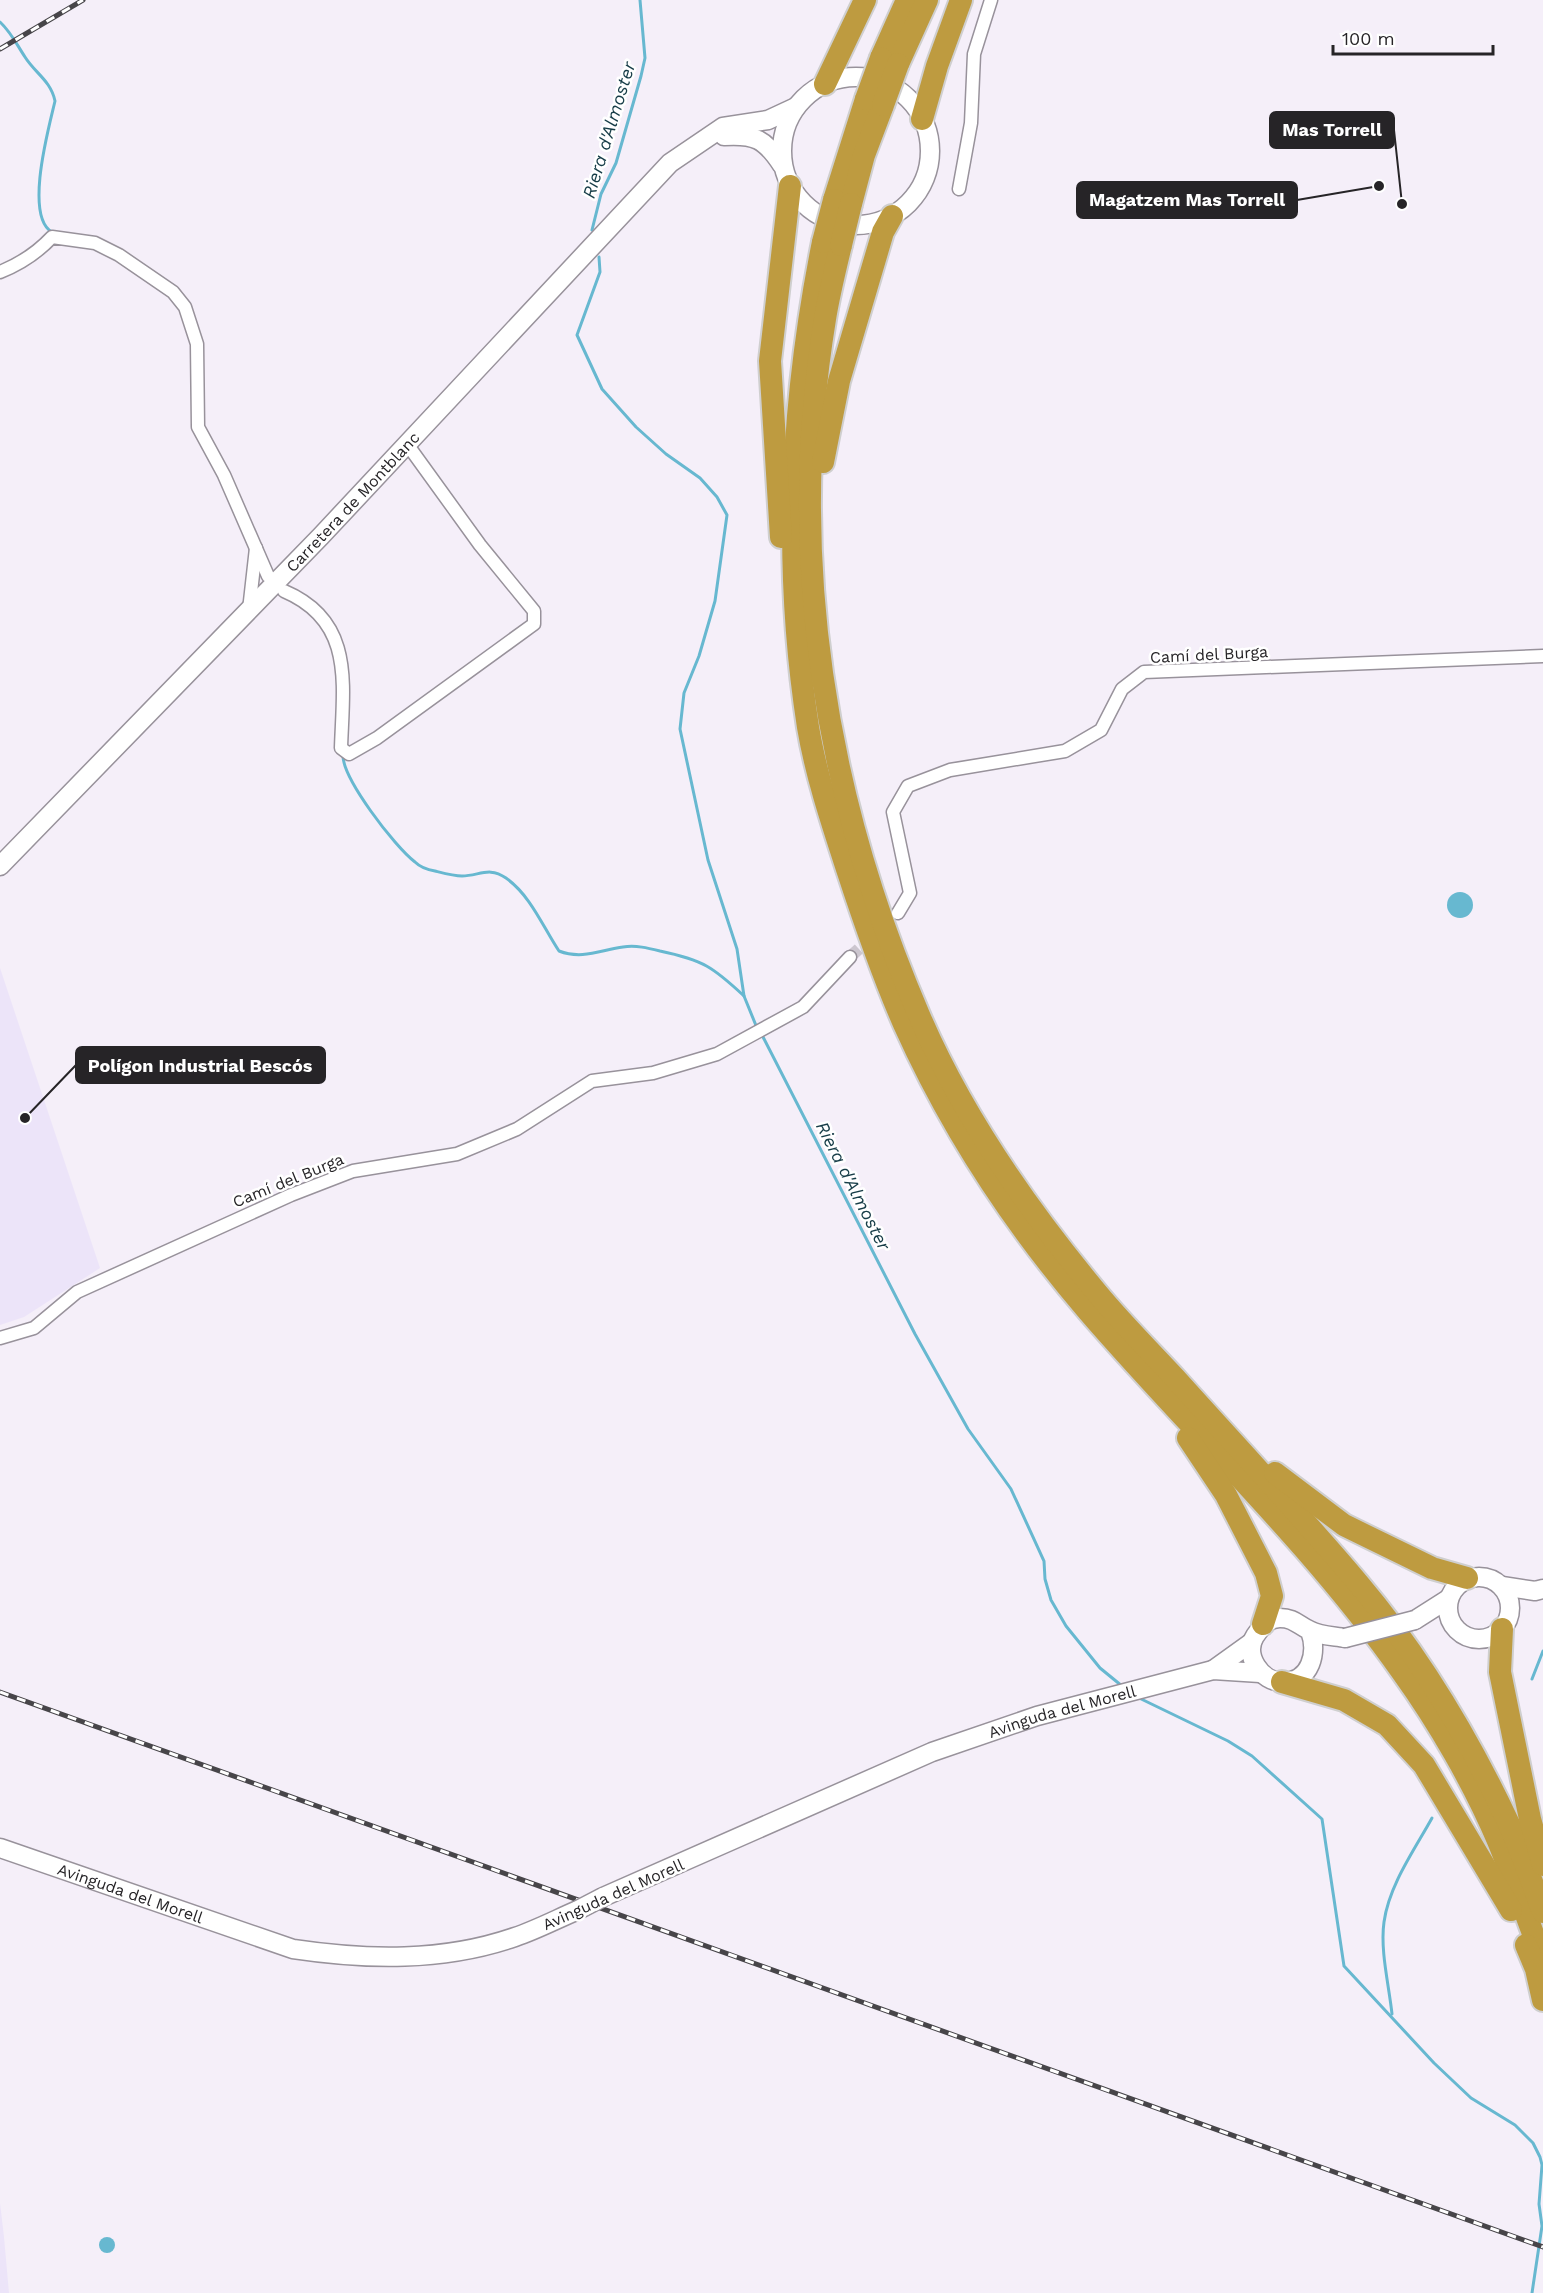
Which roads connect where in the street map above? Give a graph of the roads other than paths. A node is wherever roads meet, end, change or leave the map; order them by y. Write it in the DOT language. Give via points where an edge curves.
graph roads {
  1 [pos="865,0"];
  2 [pos="907,0"];
  3 [pos="927,0"];
  4 [pos="961,0"];
  5 [pos="991,0"];
  6 [pos="890,61"];
  7 [pos="825,84"];
  8 [pos="796,107"];
  9 [pos="922,119"];
  10 [pos="704,138"];
  11 [pos="787,176"];
  12 [pos="959,189"];
  13 [pos="892,216"];
  14 [pos="832,244"];
  15 [pos="0,272"];
  16 [pos="406,444"];
  17 [pos="256,547"];
  18 [pos="268,576"];
  19 [pos="284,591"];
  20 [pos="249,610"];
  21 [pos="1543,656"];
  22 [pos="808,731"];
  23 [pos="831,742"];
  24 [pos="0,866"];
  25 [pos="898,913"];
  26 [pos="850,957"];
  27 [pos="1023,1212"];
  28 [pos="0,1338"];
  29 [pos="1467,1578"];
  30 [pos="1502,1586"];
  31 [pos="1539,1590"];
  32 [pos="1448,1599"];
  33 [pos="1415,1620"];
  34 [pos="1505,1622"];
  35 [pos="1452,1624"];
  36 [pos="1310,1631"];
  37 [pos="1257,1633"];
  38 [pos="1345,1638"];
  39 [pos="1314,1659"];
  40 [pos="1213,1670"];
  41 [pos="1260,1673"];
  42 [pos="1282,1682"];
  43 [pos="0,1848"];
  44 [pos="1543,1865"];
  45 [pos="1543,1912"];
  46 [pos="1543,1960"];
  47 [pos="1543,2000"];
  1 -- 7 [label="highway"];
  2 -- 6 [label="highway"];
  3 -- 6 [label="highway"];
  4 -- 9 [label="highway"];
  5 -- 12 [label="street" via="974,54 970,123"];
  6 -- 14 [label="highway, bridge" via="842,202"];
  7 -- 8 [label="street"];
  7 -- 9 [label="street" via="857,77 888,85 914,105"];
  8 -- 10 [label="street, Carretera de Montblanc" via="768,120 723,127"];
  8 -- 11 [label="street" via="783,135"];
  9 -- 13 [label="street" via="929,140 927,171 916,195"];
  10 -- 11 [label="street" via="755,138 770,146"];
  10 -- 16 [label="street, Carretera de Montblanc" via="652,181"];
  11 -- 13 [label="street" via="812,211 843,224 860,225"];
  11 -- 22 [label="highway" via="770,361 790,646"];
  13 -- 23 [label="highway" via="883,232 839,381 823,464 818,534"];
  14 -- 22 [label="highway" via="808,316 798,411 793,537"];
  14 -- 23 [label="highway" via="817,390 809,536"];
  15 -- 17 [label="street" via="16,266 52,237 70,239 95,243 173,292 185,307 197,344 198,427"];
  16 -- 19 [label="street" via="480,545 534,610 534,624 377,738 349,754 341,748 344,682 336,640 315,609"];
  16 -- 20 [label="street, Carretera de Montblanc"];
  17 -- 18 [label="street"];
  17 -- 20 [label="street"];
  20 -- 24 [label="street, Carretera de Montblanc"];
  21 -- 25 [label="street, Camí del Burga" via="1144,672 1122,689 1101,730 1065,751 950,770 908,786 893,812 910,893"];
  22 -- 27 [label="highway" via="835,834 868,935 905,1026 956,1124"];
  23 -- 27 [label="highway" via="852,828 920,1018"];
  26 -- 28 [label="street, Camí del Burga" via="803,1007 717,1054 653,1073 592,1081 517,1129 457,1154 353,1171 301,1191 77,1292 34,1328"];
  27 -- 29 [label="highway" via="1280,1478 1344,1525 1432,1568"];
  27 -- 37 [label="highway" via="1081,1316 1208,1465 1266,1573 1272,1596"];
  27 -- 45 [label="highway" via="1361,1586 1417,1662 1464,1738 1510,1826"];
  27 -- 46 [label="highway" via="1087,1310 1240,1476 1347,1600 1403,1673 1451,1749 1496,1837"];
  29 -- 30 [label="street" via="1485,1577"];
  29 -- 32 [label="street" via="1452,1590"];
  30 -- 31 [label="street"];
  30 -- 34 [label="street" via="1509,1600"];
  31 -- 34 [label="street"];
  32 -- 33 [label="street"];
  32 -- 35 [label="street"];
  33 -- 35 [label="street"];
  33 -- 38 [label="street, bridge"];
  34 -- 35 [label="street" via="1494,1635 1476,1639 1458,1632"];
  34 -- 44 [label="highway" via="1500,1672"];
  36 -- 37 [label="street" via="1293,1619 1277,1618"];
  36 -- 38 [label="street"];
  36 -- 39 [label="street" via="1315,1644"];
  37 -- 40 [label="street, Avinguda del Morell"];
  37 -- 41 [label="street" via="1252,1658"];
  38 -- 39 [label="street"];
  39 -- 42 [label="street" via="1302,1676"];
  40 -- 41 [label="street, Avinguda del Morell"];
  40 -- 43 [label="street, Avinguda del Morell, bridge" via="1037,1716 932,1752 516,1937 418,1957 343,1956 293,1949"];
  41 -- 42 [label="street"];
  42 -- 47 [label="highway" via="1344,1700 1387,1725 1424,1765 1508,1901 1536,1969"];
}
